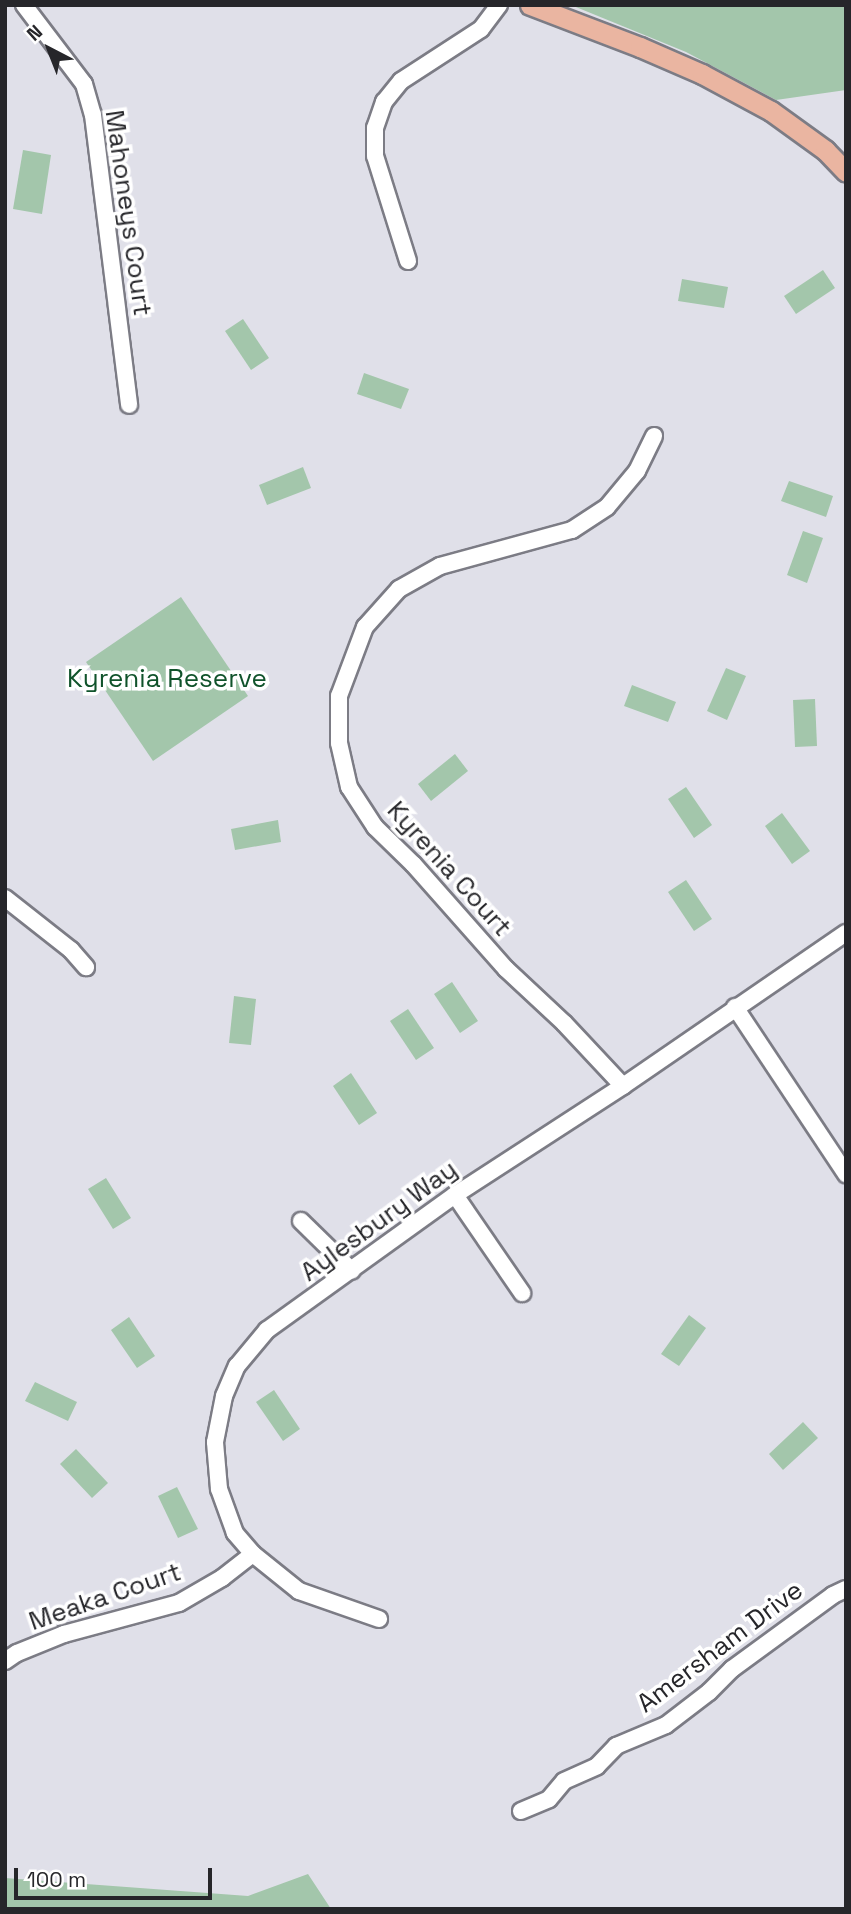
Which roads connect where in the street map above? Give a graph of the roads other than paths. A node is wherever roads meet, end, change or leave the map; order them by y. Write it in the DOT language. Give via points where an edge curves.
graph roads {
  1 [pos="24,5"];
  2 [pos="499,5"];
  3 [pos="530,5"];
  4 [pos="846,172"];
  5 [pos="408,261"];
  6 [pos="129,405"];
  7 [pos="654,436"];
  8 [pos="5,898"];
  9 [pos="846,933"];
  10 [pos="86,967"];
  11 [pos="735,1007"];
  12 [pos="623,1086"];
  13 [pos="846,1174"];
  14 [pos="455,1195"];
  15 [pos="300,1221"];
  16 [pos="352,1271"];
  17 [pos="522,1293"];
  18 [pos="253,1554"];
  19 [pos="846,1589"];
  20 [pos="379,1619"];
  21 [pos="5,1661"];
  22 [pos="521,1811"];
  1 -- 6 [label="street, Mahoneys Court" via="84,84 93,115"];
  2 -- 5 [label="street" via="481,29 401,81 384,102 375,128 375,156"];
  3 -- 4 [label="main road" via="677,63 771,111 825,150"];
  7 -- 12 [label="street, Kyrenia Court" via="637,471 607,507 572,530 440,566 399,589 365,627 339,696 339,743 349,787 374,827"];
  8 -- 10 [label="street"];
  9 -- 11 [label="street, Aylesbury Way"];
  11 -- 12 [label="street, Aylesbury Way"];
  11 -- 13 [label="street"];
  12 -- 14 [label="street, Aylesbury Way"];
  14 -- 16 [label="street, Aylesbury Way"];
  14 -- 17 [label="street"];
  15 -- 16 [label="street"];
  16 -- 18 [label="street, Aylesbury Way" via="267,1330 237,1366 224,1396 215,1443 219,1489 235,1533"];
  18 -- 20 [label="street, Aylesbury Way" via="299,1591"];
  18 -- 21 [label="street, Meaka Court" via="179,1603 64,1634"];
  19 -- 22 [label="street, Amersham Drive" via="732,1669 666,1725 617,1746 597,1766 564,1781 549,1799"];
}
